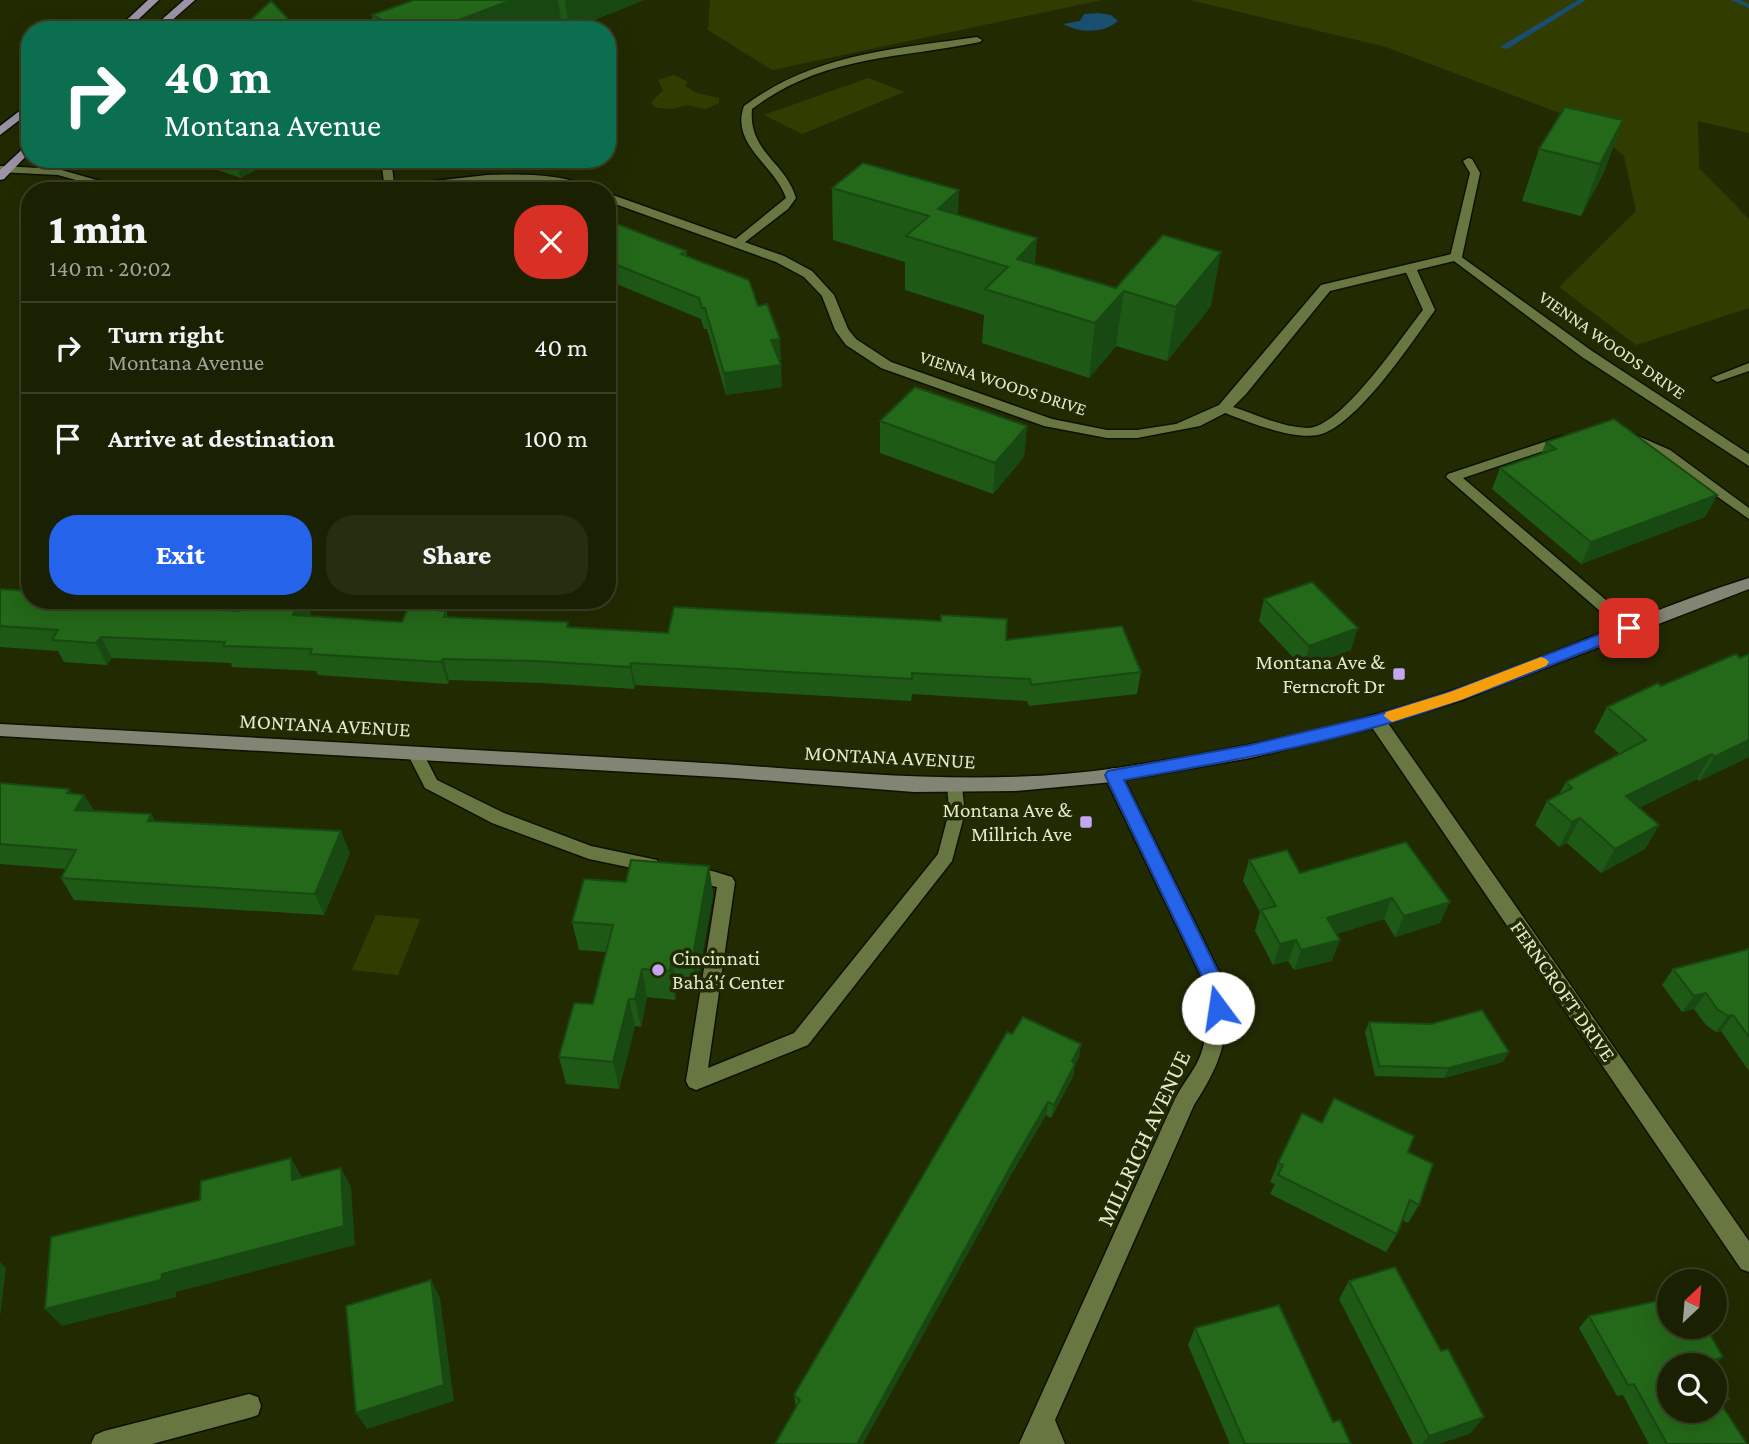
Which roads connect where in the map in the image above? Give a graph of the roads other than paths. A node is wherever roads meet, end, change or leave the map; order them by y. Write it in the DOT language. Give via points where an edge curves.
graph roads {
  1 [pos="154,0"];
  2 [pos="190,0"];
  3 [pos="411,15"];
  4 [pos="131,21"];
  5 [pos="166,21"];
  6 [pos="395,21"];
  7 [pos="977,40"];
  8 [pos="21,114"];
  9 [pos="0,132"];
  10 [pos="21,154"];
  11 [pos="1468,160"];
  12 [pos="2,172"];
  13 [pos="95,182"];
  14 [pos="474,182"];
  15 [pos="555,182"];
  16 [pos="616,200"];
  17 [pos="737,244"];
  18 [pos="1456,257"];
  19 [pos="1410,268"];
  20 [pos="1749,367"];
  21 [pos="1717,378"];
  22 [pos="1224,408"];
  23 [pos="1614,432"];
  24 [pos="1582,433"];
  25 [pos="1749,461"];
  26 [pos="1749,514"];
  27 [pos="1749,583"];
  28 [pos="1629,628"];
  29 [pos="1377,721"];
  30 [pos="0,730"];
  31 [pos="415,753"];
  32 [pos="1113,775"];
  33 [pos="955,785"];
  34 [pos="1749,1261"];
  35 [pos="249,1406"];
  36 [pos="1048,1432"];
  37 [pos="104,1444"];
  38 [pos="1032,1444"];
  1 -- 4 [label="main road"];
  2 -- 5 [label="main road"];
  3 -- 6 [label="lane"];
  7 -- 17 [label="lane" via="831,66 784,82 759,97 747,108 745,132 789,186 791,198"];
  8 -- 9 [label="main road"];
  10 -- 12 [label="main road"];
  11 -- 18 [label="lane" via="1475,173"];
  12 -- 13 [label="street" via="58,172"];
  14 -- 15 [label="street" via="516,178"];
  16 -- 17 [label="street, VIENNA WOODS DRIVE"];
  17 -- 22 [label="street, VIENNA WOODS DRIVE" via="808,274 828,295 842,330 868,356 1049,423 1107,434 1152,432 1195,423"];
  18 -- 19 [label="street, VIENNA WOODS DRIVE"];
  18 -- 25 [label="street, VIENNA WOODS DRIVE" via="1587,354"];
  19 -- 22 [label="street, VIENNA WOODS DRIVE" via="1326,288"];
  19 -- 22 [label="lane" via="1429,310 1347,414 1317,431 1272,426"];
  20 -- 21 [label="lane"];
  23 -- 26 [label="lane" via="1665,453"];
  24 -- 28 [label="lane" via="1453,477"];
  27 -- 28 [label="street, MONTANA AVENUE"];
  28 -- 29 [label="street, MONTANA AVENUE" via="1456,696"];
  29 -- 32 [label="street, MONTANA AVENUE" via="1250,751"];
  29 -- 34 [label="street, FERNCROFT DRIVE"];
  30 -- 31 [label="street, MONTANA AVENUE"];
  31 -- 33 [label="street, MONTANA AVENUE"];
  31 -- 33 [label="lane" via="431,784 498,818 590,852 726,882 696,1082 800,1039 946,856 957,813"];
  32 -- 33 [label="street, MONTANA AVENUE"];
  32 -- 36 [label="street, MILLRICH AVENUE" via="1211,976 1218,1008 1217,1040 1205,1071 1185,1099"];
  35 -- 37 [label="street"];
  36 -- 38 [label="street, MILLRICH AVENUE"];
}
